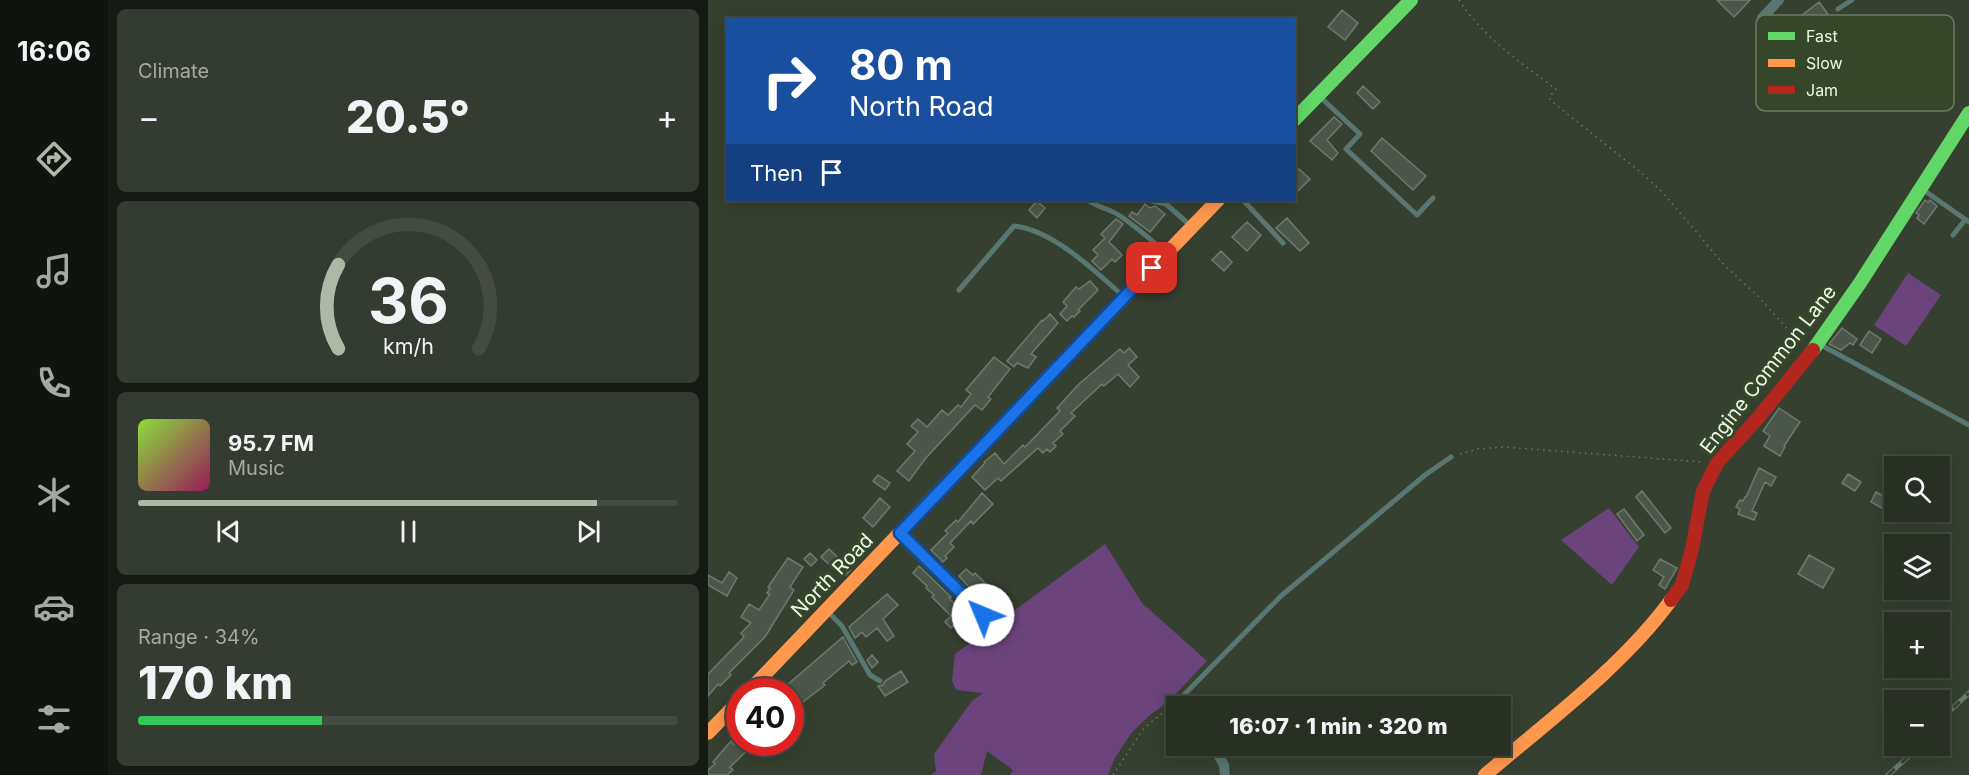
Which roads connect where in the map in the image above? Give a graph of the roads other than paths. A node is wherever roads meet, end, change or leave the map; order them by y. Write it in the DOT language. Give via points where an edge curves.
graph roads {
  1 [pos="1411,0"];
  2 [pos="1779,0"];
  3 [pos="1852,0"];
  4 [pos="1838,9"];
  5 [pos="1765,15"];
  6 [pos="1318,95"];
  7 [pos="1969,113"];
  8 [pos="1296,118"];
  9 [pos="1920,188"];
  10 [pos="1433,198"];
  11 [pos="1089,201"];
  12 [pos="1152,201"];
  13 [pos="1217,201"];
  14 [pos="1244,201"];
  15 [pos="1967,221"];
  16 [pos="1192,226"];
  17 [pos="1953,235"];
  18 [pos="1283,243"];
  19 [pos="1166,254"];
  20 [pos="959,290"];
  21 [pos="1124,297"];
  22 [pos="1814,348"];
  23 [pos="1969,425"];
  24 [pos="1451,457"];
  25 [pos="900,533"];
  26 [pos="826,609"];
  27 [pos="983,615"];
  28 [pos="761,678"];
  29 [pos="880,681"];
  30 [pos="1185,696"];
  31 [pos="726,714"];
  32 [pos="708,733"];
  33 [pos="1220,756"];
  34 [pos="1225,775"];
  35 [pos="1485,775"];
  1 -- 6 [label="street"];
  2 -- 5 [label="street"];
  3 -- 4 [label="lane"];
  6 -- 8 [label="street"];
  6 -- 10 [label="lane" via="1360,134 1346,149 1417,215"];
  7 -- 9 [label="street, Engine Common Lane"];
  9 -- 15 [label="lane"];
  9 -- 22 [label="street, Engine Common Lane"];
  11 -- 19 [label="lane" via="1120,216"];
  12 -- 16 [label="lane" via="1166,204"];
  13 -- 16 [label="street, North Road"];
  14 -- 18 [label="lane"];
  15 -- 17 [label="lane"];
  16 -- 19 [label="street, North Road"];
  19 -- 21 [label="street, North Road"];
  20 -- 21 [label="lane" via="1014,226 1048,238"];
  21 -- 25 [label="street, North Road"];
  22 -- 23 [label="lane"];
  22 -- 35 [label="street, Engine Common Lane" via="1717,463 1703,491 1682,585 1660,615 1608,669"];
  24 -- 30 [label="lane" via="1281,596"];
  25 -- 26 [label="street, North Road"];
  25 -- 27 [label="street"];
  26 -- 28 [label="street, North Road"];
  26 -- 29 [label="lane" via="842,626 870,675"];
  31 -- 32 [label="street"];
  33 -- 34 [label="street"];
}
